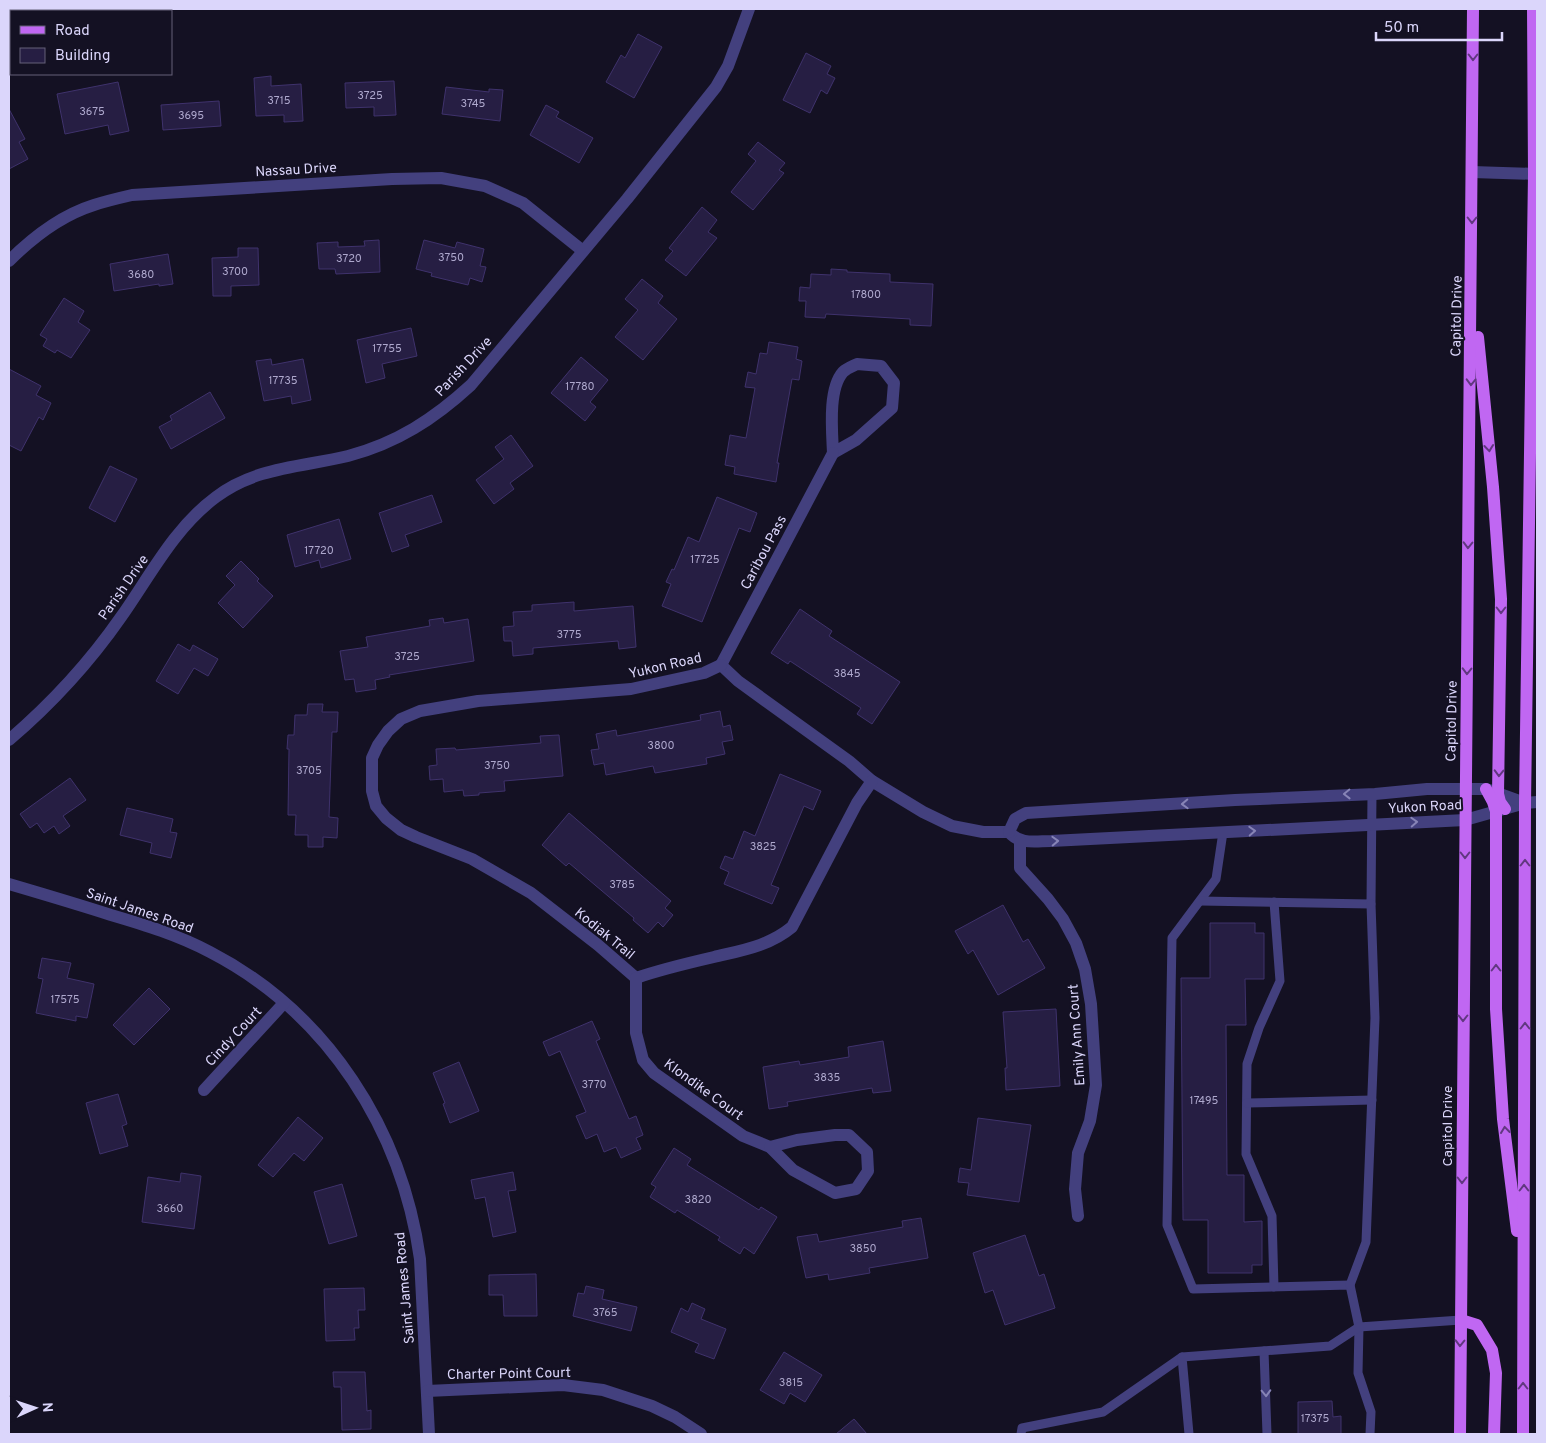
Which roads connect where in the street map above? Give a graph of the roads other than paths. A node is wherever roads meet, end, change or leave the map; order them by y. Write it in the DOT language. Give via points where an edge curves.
graph roads {
  1 [pos="749,9"];
  2 [pos="1474,9"];
  3 [pos="1532,9"];
  4 [pos="1472,172"];
  5 [pos="1536,174"];
  6 [pos="583,251"];
  7 [pos="9,261"];
  8 [pos="1472,278"];
  9 [pos="833,453"];
  10 [pos="721,665"];
  11 [pos="9,740"];
  12 [pos="371,773"];
  13 [pos="872,781"];
  14 [pos="1466,789"];
  15 [pos="1486,789"];
  16 [pos="1372,794"];
  17 [pos="1498,794"];
  18 [pos="1531,802"];
  19 [pos="1501,810"];
  20 [pos="1465,820"];
  21 [pos="1371,824"];
  22 [pos="1009,832"];
  23 [pos="1223,832"];
  24 [pos="1020,841"];
  25 [pos="9,884"];
  26 [pos="1200,901"];
  27 [pos="1274,902"];
  28 [pos="1371,904"];
  29 [pos="636,978"];
  30 [pos="284,1003"];
  31 [pos="204,1090"];
  32 [pos="1372,1100"];
  33 [pos="1247,1103"];
  34 [pos="770,1147"];
  35 [pos="1078,1216"];
  36 [pos="1524,1283"];
  37 [pos="1350,1285"];
  38 [pos="1274,1287"];
  39 [pos="1461,1320"];
  40 [pos="1359,1327"];
  41 [pos="1264,1351"];
  42 [pos="1182,1357"];
  43 [pos="427,1391"];
  44 [pos="429,1434"];
  45 [pos="701,1434"];
  46 [pos="1021,1434"];
  47 [pos="1188,1434"];
  48 [pos="1267,1434"];
  49 [pos="1370,1434"];
  50 [pos="1458,1434"];
  51 [pos="1494,1434"];
  52 [pos="1523,1434"];
  1 -- 6 [label="street, Parish Drive" via="728,66 716,87"];
  2 -- 4 [label="main road, Capitol Drive, one-way"];
  3 -- 5 [label="main road"];
  4 -- 5 [label="street"];
  4 -- 8 [label="main road, Capitol Drive, one-way"];
  5 -- 18 [label="main road"];
  6 -- 7 [label="street, Nassau Drive" via="523,203 485,186 441,178 132,195 92,205 72,215 28,242"];
  6 -- 11 [label="street, Parish Drive" via="471,384 429,421 391,442 360,453 261,474 218,495 198,510 177,534 98,648 57,696"];
  8 -- 14 [label="main road, Capitol Drive, one-way"];
  8 -- 17 [label="main road, one-way" via="1501,599"];
  9 -- 9 [label="street, Caribou Pass" via="856,440 892,408 894,383 881,366 857,364 844,370 835,385"];
  9 -- 10 [label="street, Caribou Pass"];
  10 -- 12 [label="street, Yukon Road" via="704,673 631,689 478,701 420,711 401,719 388,731 372,758"];
  10 -- 13 [label="street, Yukon Road"];
  12 -- 29 [label="street, Kodiak Trail" via="376,806 401,830 472,859 532,893"];
  13 -- 22 [label="street, Yukon Road" via="952,826 983,832"];
  13 -- 29 [label="street, Kodiak Trail" via="857,803 792,927 761,946"];
  14 -- 15 [label="street, Yukon Road"];
  14 -- 16 [label="street, Yukon Road"];
  14 -- 20 [label="main road, Capitol Drive"];
  15 -- 17 [label="street, Yukon Road"];
  15 -- 19 [label="main road"];
  16 -- 21 [label="lane"];
  16 -- 22 [label="street, Yukon Road, one-way" via="1026,813 1014,819"];
  17 -- 18 [label="street, Yukon Road"];
  17 -- 19 [label="main road"];
  18 -- 19 [label="street, Yukon Road"];
  36 -- 18 [label="main road, one-way"];
  19 -- 20 [label="street, Yukon Road"];
  36 -- 19 [label="main road, one-way" via="1503,1119 1496,1009"];
  21 -- 20 [label="street, Yukon Road, one-way"];
  20 -- 39 [label="main road, Capitol Drive, one-way"];
  23 -- 21 [label="street, Yukon Road, one-way"];
  21 -- 28 [label="lane"];
  22 -- 24 [label="street"];
  24 -- 23 [label="street, Yukon Road, one-way"];
  23 -- 26 [label="lane" via="1216,879"];
  24 -- 35 [label="street, Emily Ann Court" via="1020,868 1063,919 1076,943 1085,969 1091,1004 1096,1086 1090,1121 1078,1153 1075,1189"];
  25 -- 30 [label="street, Saint James Road" via="182,939 238,968"];
  26 -- 27 [label="lane"];
  26 -- 38 [label="lane" via="1172,938 1167,1225 1193,1289"];
  27 -- 28 [label="lane"];
  27 -- 33 [label="lane" via="1280,981 1247,1064"];
  28 -- 32 [label="lane" via="1375,1018"];
  29 -- 34 [label="street, Klondike Court" via="636,1034 643,1060 654,1073 743,1136"];
  30 -- 31 [label="street, Cindy Court"];
  30 -- 43 [label="street, Saint James Road" via="325,1044 370,1106 401,1176 420,1259"];
  32 -- 33 [label="lane"];
  32 -- 37 [label="lane" via="1366,1242"];
  33 -- 38 [label="lane" via="1246,1154 1272,1216"];
  34 -- 34 [label="street, Klondike Court" via="793,1170 835,1193 856,1188 868,1171 867,1152 849,1135 797,1140"];
  52 -- 36 [label="main road, one-way"];
  37 -- 38 [label="lane"];
  37 -- 40 [label="lane"];
  39 -- 40 [label="lane"];
  39 -- 50 [label="main road, Capitol Drive, one-way"];
  39 -- 51 [label="main road" via="1477,1325 1492,1350 1496,1373"];
  40 -- 41 [label="lane" via="1330,1346"];
  40 -- 49 [label="lane" via="1358,1373 1371,1412"];
  41 -- 42 [label="lane"];
  41 -- 48 [label="lane, one-way"];
  42 -- 46 [label="lane" via="1103,1412 1022,1428"];
  42 -- 47 [label="lane"];
  43 -- 44 [label="street, Saint James Road"];
  43 -- 45 [label="street, Charter Point Court" via="563,1386 603,1390 675,1416"];
}
